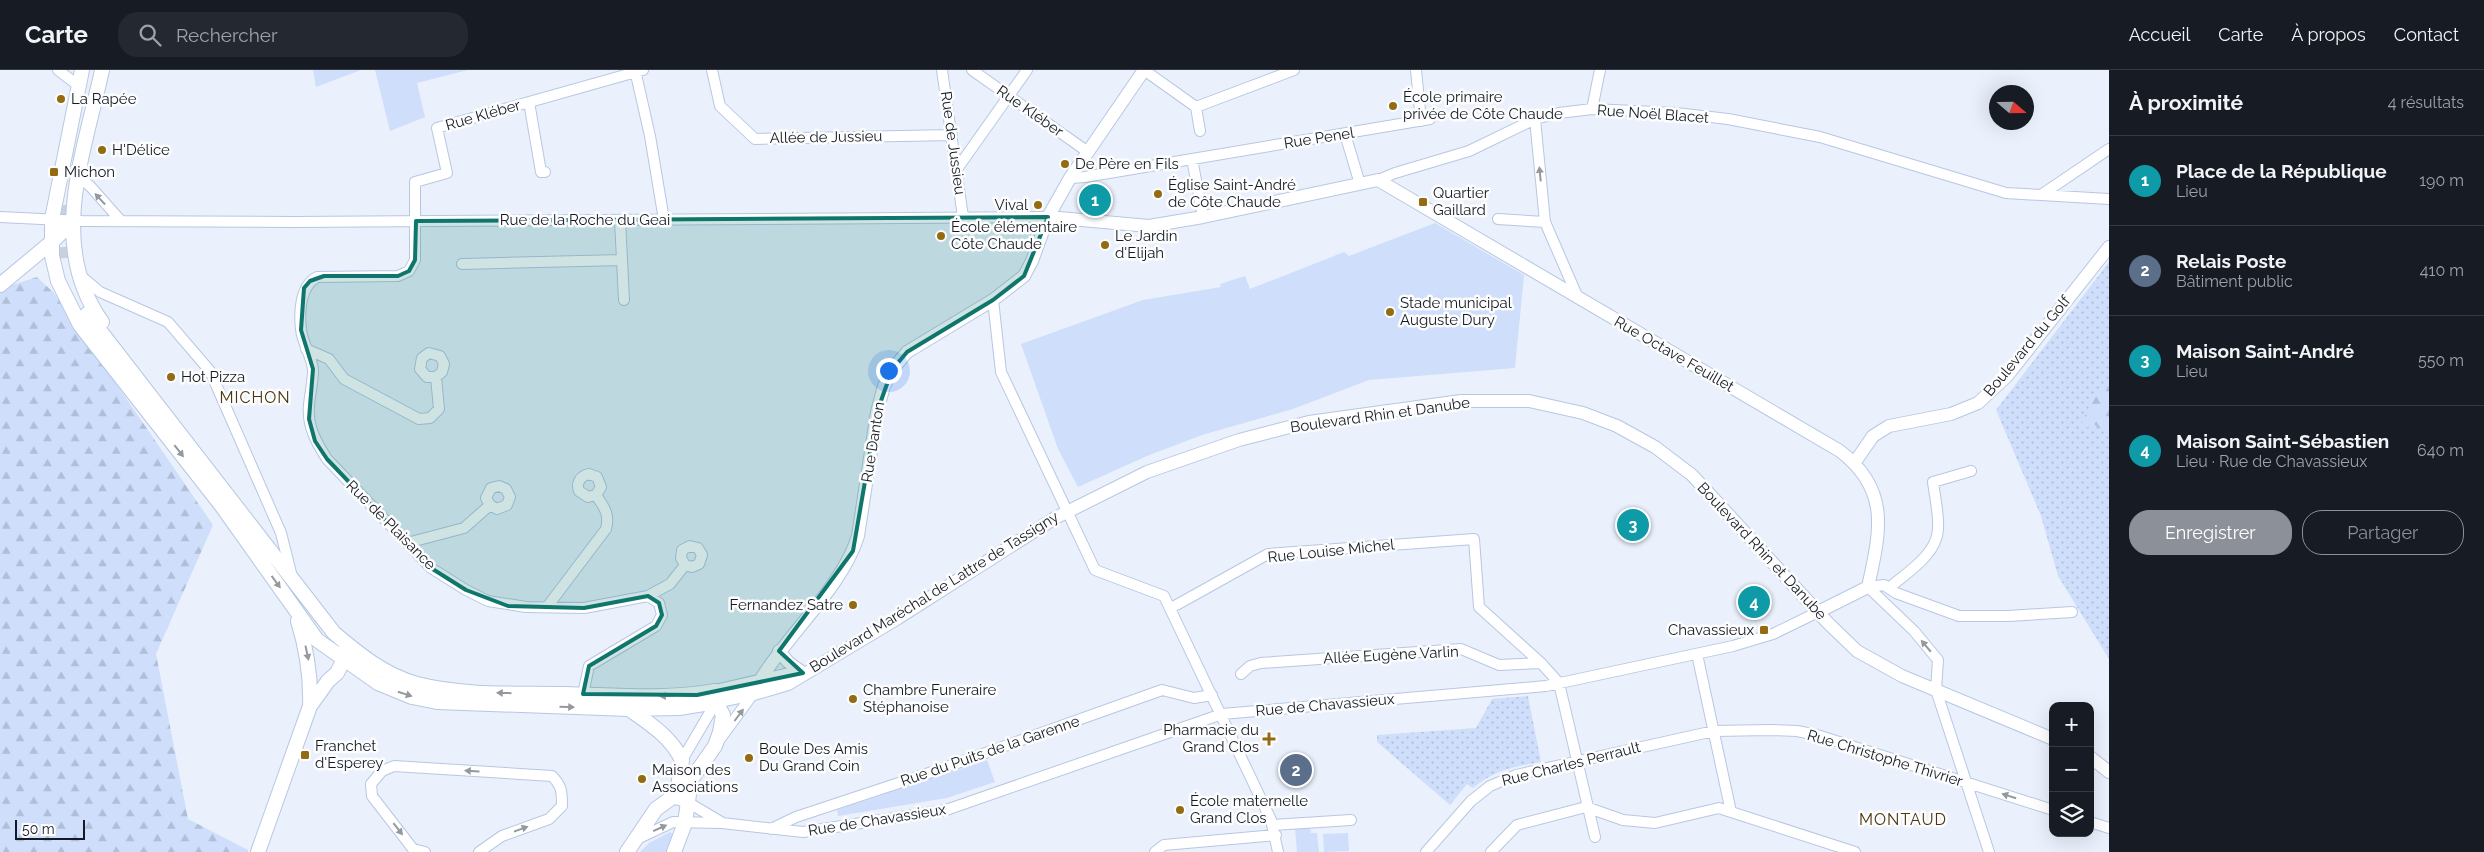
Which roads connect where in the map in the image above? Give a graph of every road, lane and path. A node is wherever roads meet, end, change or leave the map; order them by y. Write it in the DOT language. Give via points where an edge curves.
graph roads {
  1 [pos="58,70"];
  2 [pos="82,70"];
  3 [pos="89,70"];
  4 [pos="93,70"];
  5 [pos="102,70"];
  6 [pos="712,70"];
  7 [pos="942,70"];
  8 [pos="972,70"];
  9 [pos="1027,70"];
  10 [pos="1144,70"];
  11 [pos="1294,70"];
  12 [pos="1416,70"];
  13 [pos="1600,70"];
  14 [pos="638,71"];
  15 [pos="88,89"];
  16 [pos="1008,96"];
  17 [pos="529,102"];
  18 [pos="1196,107"];
  19 [pos="1592,109"];
  20 [pos="1535,120"];
  21 [pos="1200,131"];
  22 [pos="952,134"];
  23 [pos="1345,134"];
  24 [pos="2109,148"];
  25 [pos="1088,152"];
  26 [pos="1192,159"];
  27 [pos="956,168"];
  28 [pos="545,172"];
  29 [pos="78,177"];
  30 [pos="1070,178"];
  31 [pos="1378,180"];
  32 [pos="1360,184"];
  33 [pos="2041,196"];
  34 [pos="2109,199"];
  35 [pos="64,205"];
  36 [pos="0,217"];
  37 [pos="963,217"];
  38 [pos="1048,217"];
  39 [pos="1203,217"];
  40 [pos="52,219"];
  41 [pos="1498,219"];
  42 [pos="620,220"];
  43 [pos="664,220"];
  44 [pos="73,221"];
  45 [pos="121,221"];
  46 [pos="416,221"];
  47 [pos="1545,222"];
  48 [pos="53,241"];
  49 [pos="2109,247"];
  50 [pos="66,258"];
  51 [pos="622,260"];
  52 [pos="462,264"];
  53 [pos="79,273"];
  54 [pos="0,285"];
  55 [pos="1578,298"];
  56 [pos="624,300"];
  57 [pos="993,300"];
  58 [pos="87,314"];
  59 [pos="306,349"];
  60 [pos="436,377"];
  61 [pos="149,413"];
  62 [pos="175,425"];
  63 [pos="1855,462"];
  64 [pos="1971,471"];
  65 [pos="596,495"];
  66 [pos="490,505"];
  67 [pos="1066,512"];
  68 [pos="280,533"];
  69 [pos="262,540"];
  70 [pos="407,542"];
  71 [pos="686,566"];
  72 [pos="292,578"];
  73 [pos="1868,587"];
  74 [pos="1889,588"];
  75 [pos="648,596"];
  76 [pos="294,606"];
  77 [pos="548,607"];
  78 [pos="1171,608"];
  79 [pos="1818,612"];
  80 [pos="2072,612"];
  81 [pos="334,633"];
  82 [pos="779,651"];
  83 [pos="1697,654"];
  84 [pos="1541,662"];
  85 [pos="340,667"];
  86 [pos="803,673"];
  87 [pos="1241,674"];
  88 [pos="759,682"];
  89 [pos="1559,683"];
  90 [pos="1936,690"];
  91 [pos="583,694"];
  92 [pos="754,694"];
  93 [pos="1212,695"];
  94 [pos="716,697"];
  95 [pos="310,706"];
  96 [pos="629,709"];
  97 [pos="1222,714"];
  98 [pos="1714,731"];
  99 [pos="2049,737"];
  100 [pos="715,746"];
  101 [pos="682,760"];
  102 [pos="2094,760"];
  103 [pos="1576,761"];
  104 [pos="2109,772"];
  105 [pos="1965,782"];
  106 [pos="672,798"];
  107 [pos="690,803"];
  108 [pos="1586,807"];
  109 [pos="2049,809"];
  110 [pos="1731,812"];
  111 [pos="1351,820"];
  112 [pos="685,823"];
  113 [pos="722,823"];
  114 [pos="2094,823"];
  115 [pos="2109,828"];
  116 [pos="770,830"];
  117 [pos="1274,830"];
  118 [pos="1595,837"];
  119 [pos="636,840"];
  120 [pos="258,852"];
  121 [pos="425,852"];
  122 [pos="479,852"];
  123 [pos="627,852"];
  124 [pos="674,852"];
  125 [pos="1156,852"];
  126 [pos="1278,852"];
  127 [pos="1426,852"];
  128 [pos="1491,852"];
  129 [pos="1855,852"];
  130 [pos="1989,852"];
  1 -- 15 [label="street"];
  2 -- 15 [label="main road"];
  3 -- 15 [label="main road"];
  4 -- 15 [label="main road"];
  5 -- 15 [label="main road"];
  6 -- 22 [label="street, Allée de Jussieu" via="720,106 755,139"];
  7 -- 22 [label="street, Rue de Jussieu"];
  8 -- 16 [label="street, Rue Kléber"];
  9 -- 16 [label="street"];
  10 -- 18 [label="street"];
  10 -- 25 [label="street, Rue Danton"];
  11 -- 18 [label="street"];
  12 -- 23 [label="street, Rue Penel" via="1426,120"];
  13 -- 19 [label="street"];
  14 -- 17 [label="street, Rue Kléber"];
  14 -- 43 [label="street"];
  15 -- 29 [label="main road"];
  15 -- 35 [label="main road"];
  15 -- 40 [label="main road"];
  16 -- 25 [label="street, Rue Kléber"];
  16 -- 27 [label="street"];
  17 -- 28 [label="street" via="541,172"];
  17 -- 46 [label="street, Rue Kléber" via="437,128 447,173 415,182"];
  18 -- 21 [label="street"];
  19 -- 20 [label="street, Rue Noël Blacet" via="1559,112"];
  19 -- 33 [label="street, Rue Noël Blacet" via="1728,119 1820,137 2006,193"];
  20 -- 31 [label="street, Rue Noël Blacet" via="1468,151"];
  47 -- 20 [label="street, one-way"];
  22 -- 27 [label="street, Rue de Jussieu"];
  23 -- 26 [label="street, Rue Penel"];
  23 -- 32 [label="street"];
  24 -- 33 [label="street"];
  25 -- 30 [label="street, Rue Danton"];
  26 -- 30 [label="street, Rue Penel"];
  26 -- 39 [label="street"];
  27 -- 37 [label="street, Rue de Jussieu"];
  29 -- 44 [label="main road"];
  45 -- 29 [label="street, one-way"];
  30 -- 38 [label="street, Rue Danton"];
  31 -- 32 [label="street, Rue Noël Blacet"];
  31 -- 55 [label="street, Rue Octave Feuillet"];
  32 -- 39 [label="street, Rue Noël Blacet"];
  33 -- 34 [label="street, Rue Noël Blacet"];
  36 -- 40 [label="street, Rue de la Roche du Geai"];
  37 -- 38 [label="street, Rue de la Roche du Geai"];
  37 -- 43 [label="street, Rue de la Roche du Geai"];
  38 -- 39 [label="street, Rue Noël Blacet" via="1150,226"];
  38 -- 57 [label="street, Rue Danton" via="1024,276"];
  40 -- 44 [label="street, Rue de la Roche du Geai"];
  40 -- 48 [label="main road"];
  41 -- 47 [label="street"];
  42 -- 43 [label="street, Rue de la Roche du Geai"];
  42 -- 46 [label="street, Rue de la Roche du Geai"];
  42 -- 51 [label="street"];
  44 -- 45 [label="street, Rue de la Roche du Geai"];
  44 -- 48 [label="main road"];
  44 -- 53 [label="main road" via="73,248"];
  45 -- 46 [label="street, Rue de la Roche du Geai"];
  46 -- 59 [label="street, Rue de Plaisance" via="416,260 410,270 398,276 324,276 310,281 304,288 301,308 301,330"];
  47 -- 55 [label="street"];
  48 -- 54 [label="main road"];
  48 -- 61 [label="main road" via="52,256 58,281 80,325"];
  49 -- 63 [label="street, Boulevard du Golf" via="2006,376 1978,403 1951,414 1889,426 1873,436"];
  50 -- 58 [label="main road" via="75,291"];
  51 -- 52 [label="street"];
  51 -- 56 [label="street"];
  53 -- 62 [label="main road" via="95,312"];
  53 -- 68 [label="street" via="100,292 168,322 210,371"];
  55 -- 63 [label="street, Rue Octave Feuillet"];
  57 -- 67 [label="street" via="1001,372"];
  57 -- 82 [label="street, Rue Danton" via="907,352 892,370 878,404 853,551 845,567"];
  58 -- 61 [label="main road"];
  58 -- 62 [label="main road"];
  59 -- 60 [label="street" via="329,359 344,379 418,419 430,418 439,409"];
  59 -- 70 [label="street, Rue de Plaisance" via="313,369 309,419 315,441 327,459"];
  61 -- 76 [label="main road, one-way"];
  62 -- 69 [label="main road"];
  63 -- 73 [label="street, Rue Octave Feuillet" via="1876,498 1879,519 1879,537"];
  64 -- 74 [label="street" via="1934,482 1938,530 1935,542 1927,556"];
  65 -- 77 [label="street" via="607,511 606,529"];
  66 -- 70 [label="street" via="464,528"];
  67 -- 78 [label="street" via="1095,570 1164,596"];
  67 -- 79 [label="street, Boulevard Rhin et Danube" via="1146,472 1239,440 1309,422 1461,401 1529,401 1583,413 1617,426 1655,447 1692,475"];
  67 -- 86 [label="street, Boulevard Maréchal de Lattre de Tassigny" via="898,618"];
  68 -- 69 [label="street" via="274,539"];
  68 -- 72 [label="street"];
  69 -- 72 [label="main road"];
  70 -- 77 [label="street, Rue de Plaisance" via="431,568 488,601 508,606"];
  71 -- 75 [label="street, Rue de Plaisance" via="670,584"];
  72 -- 81 [label="main road"];
  73 -- 74 [label="street"];
  73 -- 79 [label="street, Rue de Chavassieux"];
  90 -- 73 [label="street, one-way" via="1938,660 1914,631"];
  74 -- 80 [label="street" via="1959,616"];
  75 -- 77 [label="street, Rue de Plaisance" via="584,608"];
  75 -- 91 [label="street" via="661,607 659,623 589,666"];
  76 -- 85 [label="main road"];
  76 -- 95 [label="main road, one-way" via="308,653"];
  78 -- 84 [label="street, Rue Louise Michel" via="1268,554 1474,539 1479,607"];
  78 -- 93 [label="street"];
  79 -- 83 [label="street, Rue de Chavassieux" via="1773,634"];
  79 -- 90 [label="street, Boulevard Rhin et Danube" via="1857,651"];
  81 -- 85 [label="main road"];
  91 -- 81 [label="main road, Boulevard Maréchal de Lattre de Tassigny, one-way" via="478,692 417,684 382,669"];
  82 -- 86 [label="street"];
  82 -- 88 [label="street, Rue Danton"];
  83 -- 89 [label="street, Rue de Chavassieux"];
  83 -- 98 [label="street"];
  84 -- 87 [label="street, Allée Eugène Varlin" via="1499,666 1461,649 1261,663 1250,666"];
  84 -- 89 [label="street"];
  85 -- 95 [label="main road"];
  85 -- 96 [label="main road, Boulevard Maréchal de Lattre de Tassigny, one-way" via="361,673 396,692 437,702"];
  86 -- 88 [label="street, Boulevard Maréchal de Lattre de Tassigny"];
  86 -- 92 [label="street, Boulevard Maréchal de Lattre de Tassigny" via="788,684"];
  88 -- 92 [label="street"];
  88 -- 94 [label="street, Boulevard Maréchal de Lattre de Tassigny"];
  89 -- 97 [label="street, Rue de Chavassieux" via="1508,691"];
  89 -- 103 [label="street"];
  90 -- 99 [label="street, Boulevard Rhin et Danube"];
  90 -- 105 [label="street"];
  94 -- 91 [label="main road, Boulevard Maréchal de Lattre de Tassigny, one-way"];
  92 -- 94 [label="street, Boulevard Maréchal de Lattre de Tassigny"];
  100 -- 92 [label="street, one-way"];
  93 -- 97 [label="street"];
  93 -- 116 [label="street, Rue du Puits de la Garenne" via="1194,698 1162,690 796,818"];
  94 -- 96 [label="main road, Boulevard Maréchal de Lattre de Tassigny" via="679,708"];
  94 -- 100 [label="main road" via="723,715"];
  94 -- 101 [label="street"];
  95 -- 120 [label="main road"];
  96 -- 101 [label="main road" via="658,729"];
  97 -- 116 [label="street, Rue de Chavassieux" via="946,810 803,832"];
  97 -- 117 [label="street"];
  98 -- 103 [label="street, Rue Charles Perrault"];
  98 -- 105 [label="street, Rue Christophe Thivrier" via="1804,732"];
  98 -- 110 [label="street"];
  100 -- 107 [label="main road" via="691,780"];
  101 -- 106 [label="main road" via="676,794"];
  102 -- 104 [label="street"];
  103 -- 108 [label="street"];
  103 -- 127 [label="street, Rue Charles Perrault" via="1516,775 1490,786 1471,801"];
  109 -- 105 [label="street, Rue Christophe Thivrier, one-way"];
  105 -- 130 [label="street"];
  106 -- 107 [label="street, Rue de Chavassieux"];
  106 -- 119 [label="main road" via="656,809"];
  107 -- 112 [label="main road"];
  107 -- 113 [label="street, Rue de Chavassieux"];
  108 -- 110 [label="street" via="1623,820 1654,824 1719,808"];
  108 -- 118 [label="street"];
  108 -- 128 [label="street" via="1517,825"];
  110 -- 129 [label="street"];
  111 -- 117 [label="street"];
  112 -- 113 [label="street, Rue de Chavassieux"];
  119 -- 112 [label="street, Rue de Chavassieux, one-way" via="673,822"];
  112 -- 124 [label="main road"];
  113 -- 116 [label="street, Rue de Chavassieux"];
  114 -- 115 [label="street"];
  117 -- 125 [label="street" via="1164,845"];
  117 -- 126 [label="street"];
  119 -- 123 [label="main road"];
  122 -- 121 [label="street, one-way" via="502,836 549,819 562,806 559,783 552,776 394,766 382,771 371,784 372,796 413,849"];
}
